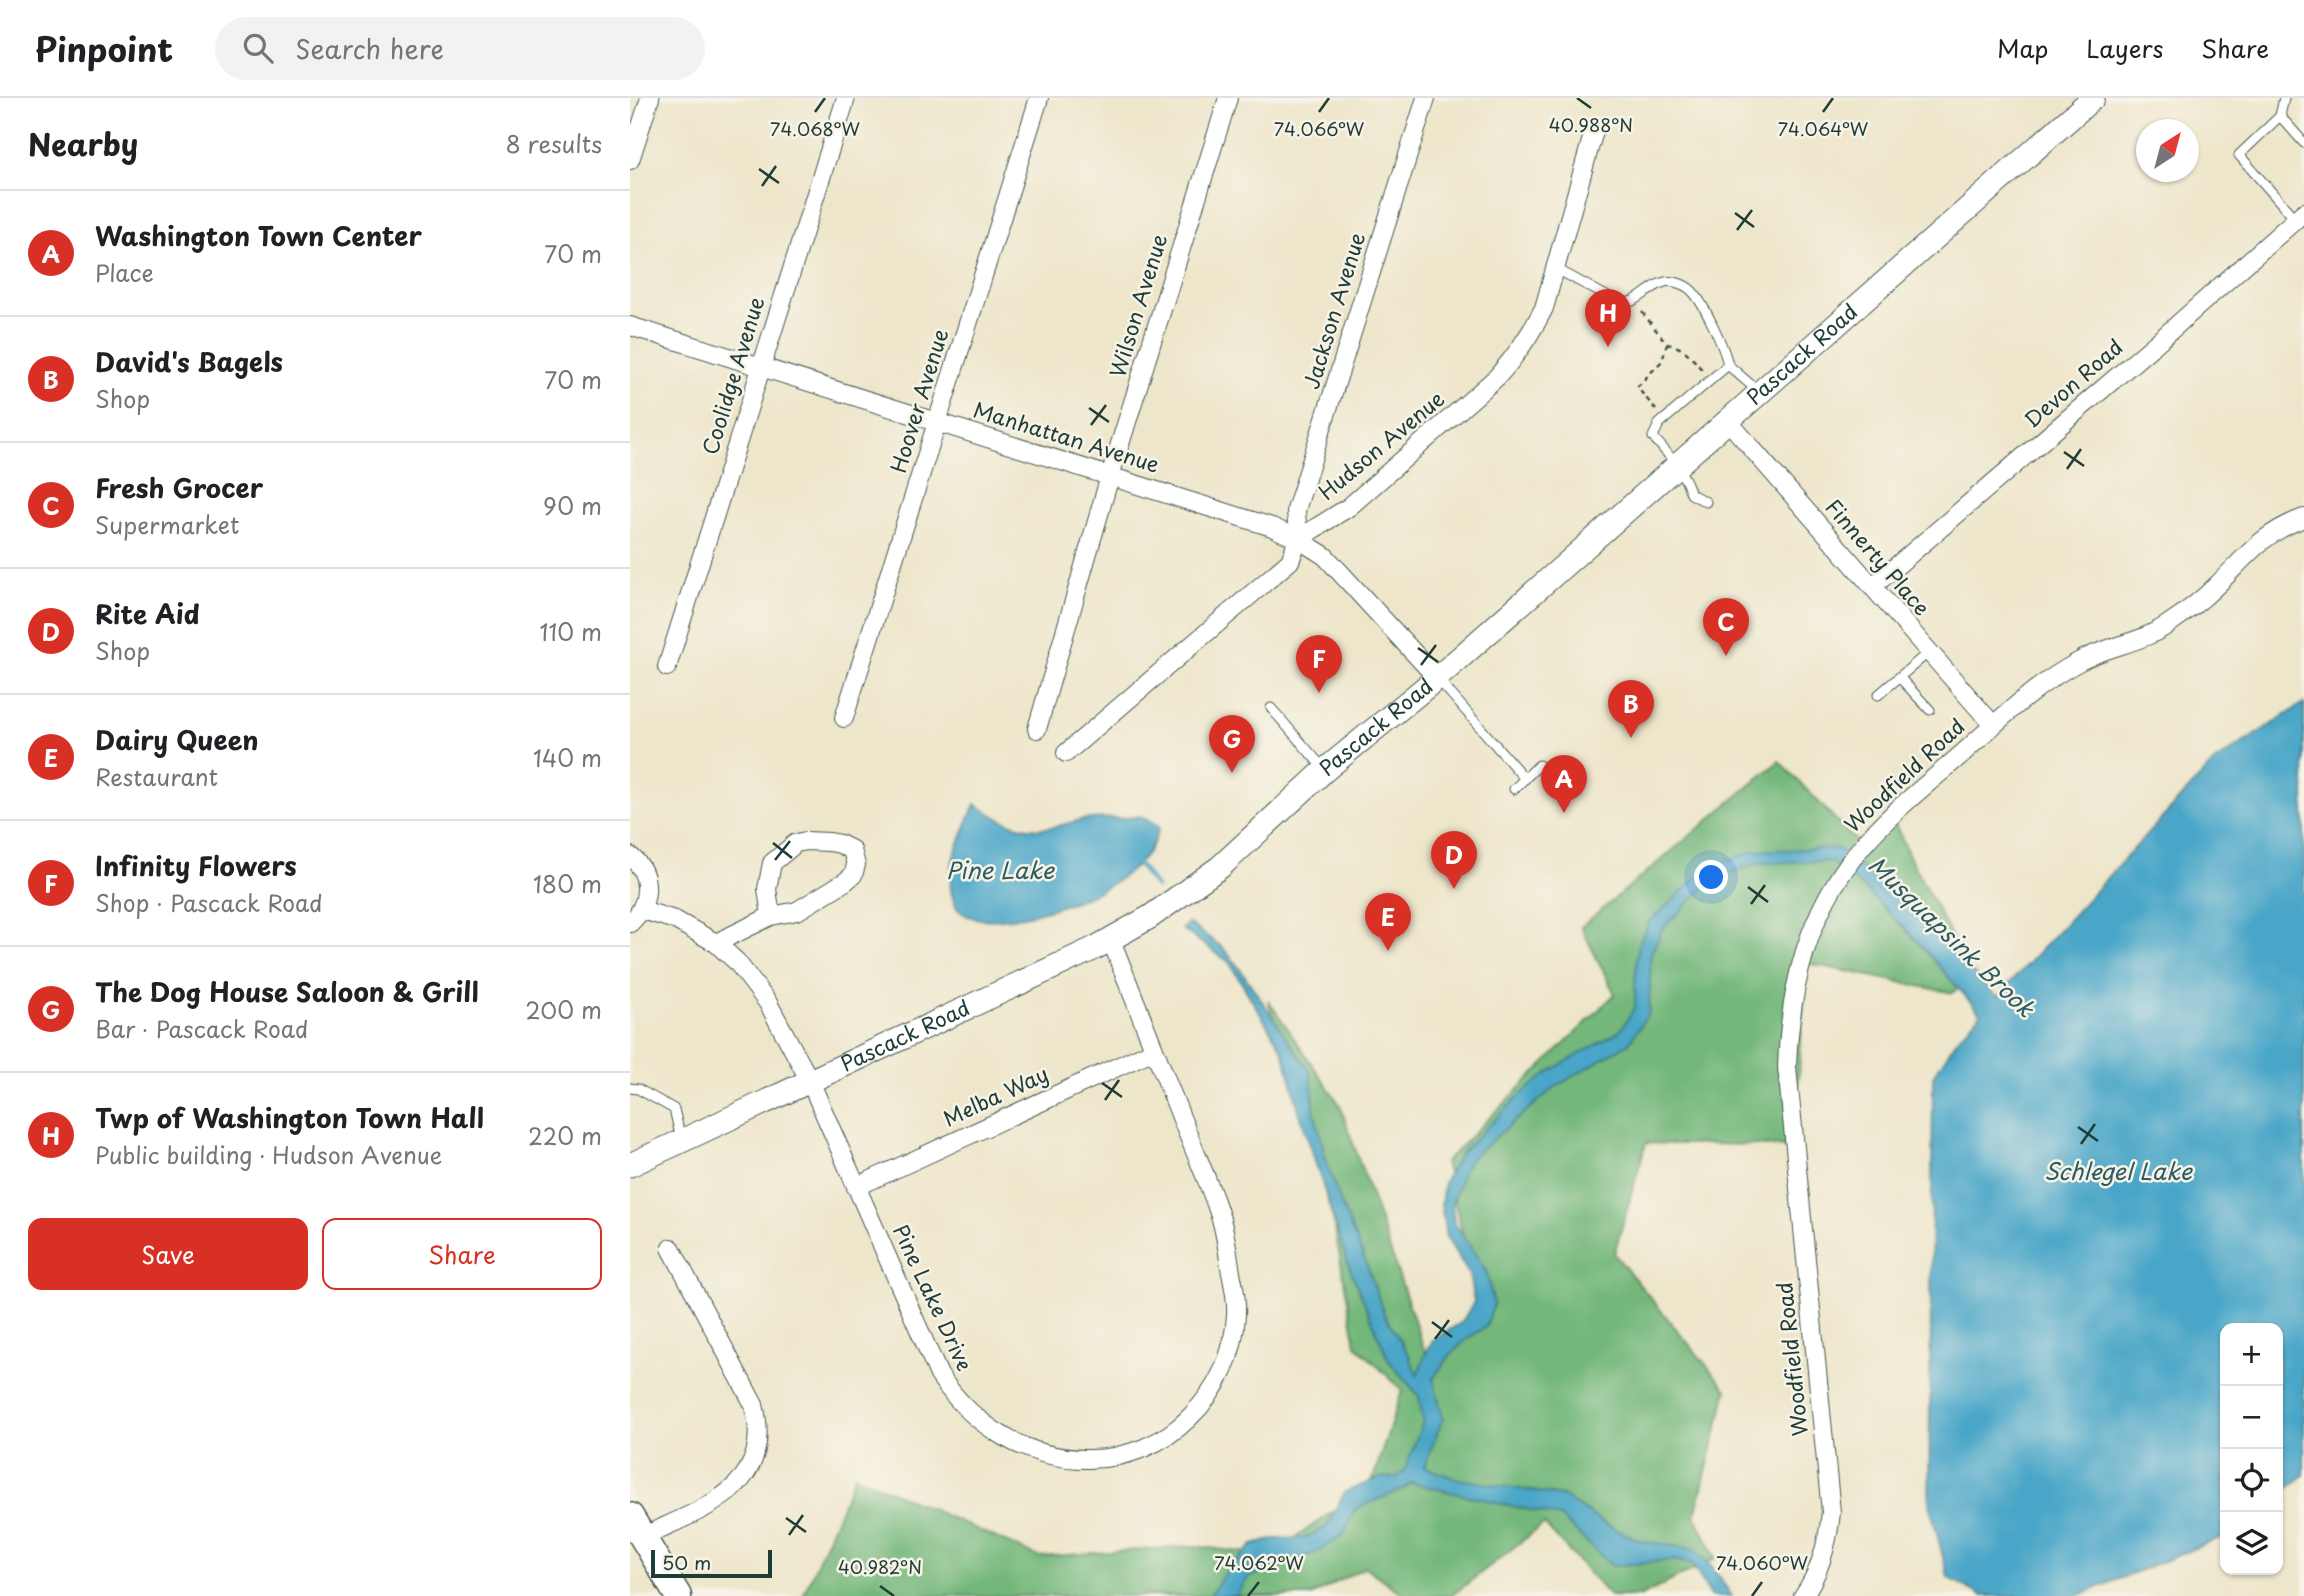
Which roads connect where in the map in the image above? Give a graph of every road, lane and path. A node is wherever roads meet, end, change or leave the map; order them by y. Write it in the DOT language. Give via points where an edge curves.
graph roads {
  1 [pos="649,98"];
  2 [pos="846,98"];
  3 [pos="1039,98"];
  4 [pos="1228,98"];
  5 [pos="1426,98"];
  6 [pos="2094,98"];
  7 [pos="2284,98"];
  8 [pos="2280,116"];
  9 [pos="1594,131"];
  10 [pos="2304,144"];
  11 [pos="630,160"];
  12 [pos="2300,216"];
  13 [pos="1555,268"];
  14 [pos="1633,301"];
  15 [pos="630,326"];
  16 [pos="1667,344"];
  17 [pos="1728,365"];
  18 [pos="760,367"];
  19 [pos="1710,380"];
  20 [pos="1759,392"];
  21 [pos="1664,419"];
  22 [pos="1728,421"];
  23 [pos="937,422"];
  24 [pos="1677,465"];
  25 [pos="1110,476"];
  26 [pos="1706,502"];
  27 [pos="2304,519"];
  28 [pos="1298,539"];
  29 [pos="1872,587"];
  30 [pos="1929,652"];
  31 [pos="667,667"];
  32 [pos="1899,677"];
  33 [pos="1437,678"];
  34 [pos="1878,695"];
  35 [pos="1271,708"];
  36 [pos="1930,710"];
  37 [pos="844,718"];
  38 [pos="1993,725"];
  39 [pos="1037,729"];
  40 [pos="1066,752"];
  41 [pos="1539,765"];
  42 [pos="1325,770"];
  43 [pos="1525,779"];
  44 [pos="1514,789"];
  45 [pos="630,856"];
  46 [pos="771,916"];
  47 [pos="636,917"];
  48 [pos="1111,940"];
  49 [pos="716,943"];
  50 [pos="1154,1050"];
  51 [pos="810,1081"];
  52 [pos="630,1088"];
  53 [pos="682,1141"];
  54 [pos="630,1165"];
  55 [pos="856,1186"];
  56 [pos="671,1248"];
  57 [pos="636,1526"];
  58 [pos="678,1596"];
  59 [pos="1803,1596"];
  1 -- 11 [label="street"];
  2 -- 18 [label="street, Coolidge Avenue"];
  3 -- 23 [label="street, Hoover Avenue"];
  4 -- 25 [label="street, Wilson Avenue"];
  5 -- 28 [label="street, Jackson Avenue" via="1296,510"];
  6 -- 20 [label="street, Pascack Road"];
  7 -- 8 [label="lane"];
  8 -- 10 [label="lane"];
  8 -- 12 [label="lane" via="2239,155"];
  9 -- 13 [label="street, Hudson Avenue"];
  12 -- 29 [label="street, Devon Road"];
  13 -- 14 [label="lane" via="1619,303"];
  13 -- 28 [label="street, Hudson Avenue" via="1544,308 1517,356 1349,507"];
  14 -- 16 [label="path"];
  14 -- 17 [label="lane" via="1663,282 1685,286 1700,304"];
  15 -- 18 [label="street, Manhattan Avenue"];
  16 -- 19 [label="path" via="1685,350"];
  16 -- 21 [label="path" via="1662,361 1637,387"];
  17 -- 19 [label="lane"];
  17 -- 20 [label="lane"];
  18 -- 23 [label="street, Manhattan Avenue"];
  18 -- 31 [label="street, Coolidge Avenue"];
  19 -- 21 [label="lane"];
  20 -- 22 [label="street, Pascack Road"];
  21 -- 24 [label="lane" via="1653,437"];
  22 -- 24 [label="street, Pascack Road"];
  22 -- 29 [label="street, Finnerty Place"];
  23 -- 25 [label="street, Manhattan Avenue"];
  23 -- 37 [label="street, Hoover Avenue"];
  24 -- 26 [label="lane" via="1691,494"];
  24 -- 33 [label="street, Pascack Road"];
  25 -- 28 [label="street, Manhattan Avenue"];
  25 -- 39 [label="street, Wilson Avenue"];
  27 -- 38 [label="street, Woodfield Road" via="2258,543 2194,605 2164,627 2082,660"];
  28 -- 33 [label="street, Manhattan Avenue" via="1325,556"];
  28 -- 40 [label="street, Hudson Avenue" via="1290,561"];
  29 -- 30 [label="street, Finnerty Place"];
  30 -- 32 [label="lane"];
  30 -- 38 [label="street, Finnerty Place"];
  32 -- 34 [label="lane"];
  32 -- 36 [label="lane"];
  33 -- 42 [label="street, Pascack Road"];
  33 -- 43 [label="lane"];
  35 -- 42 [label="lane"];
  38 -- 59 [label="street, Woodfield Road" via="1881,826 1838,878 1806,946 1796,981 1788,1022 1787,1067 1832,1513 1821,1563"];
  41 -- 43 [label="lane"];
  42 -- 48 [label="street, Pascack Road" via="1220,867"];
  43 -- 44 [label="lane"];
  45 -- 47 [label="street" via="643,871 646,884 646,897"];
  46 -- 46 [label="street" via="797,911 846,881 856,865 852,850 830,842 796,843 772,863 767,889"];
  46 -- 49 [label="street"];
  47 -- 49 [label="street, Pine Lake Drive" via="675,920"];
  48 -- 50 [label="street, Pine Lake Drive"];
  48 -- 51 [label="street, Pascack Road"];
  49 -- 51 [label="street, Pine Lake Drive" via="768,1003"];
  50 -- 55 [label="street, Melba Way"];
  50 -- 55 [label="street, Pine Lake Drive" via="1220,1216 1236,1313 1227,1362 1216,1386 1183,1424 1146,1448 1099,1460 1074,1460 1022,1446 970,1415 939,1375"];
  51 -- 53 [label="street, Pascack Road"];
  51 -- 55 [label="street, Pine Lake Drive"];
  52 -- 53 [label="lane" via="674,1109"];
  53 -- 54 [label="street, Pascack Road"];
  56 -- 57 [label="street" via="754,1405 759,1441 746,1475 722,1498"];
  57 -- 58 [label="main road"];
}
